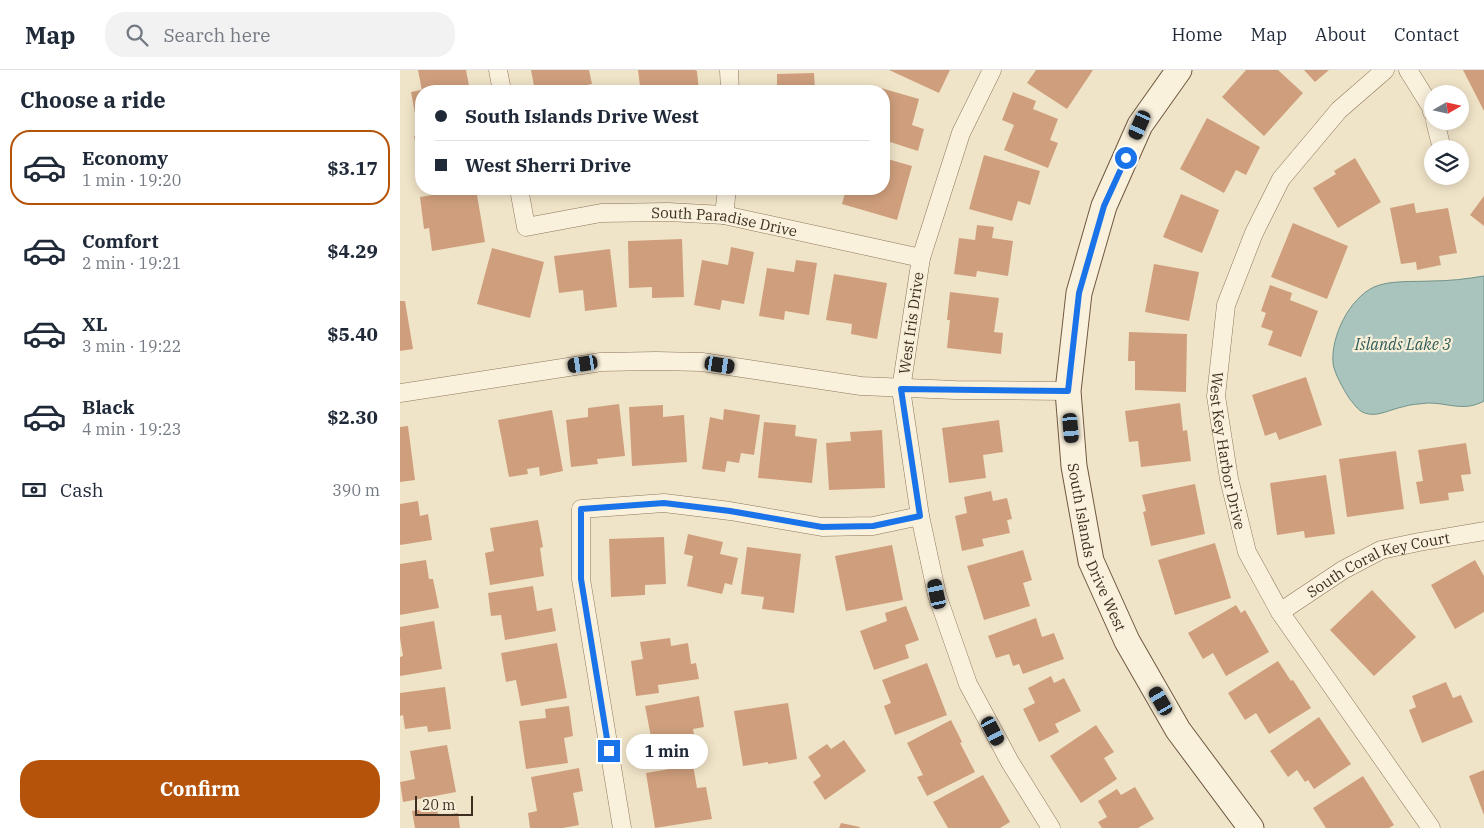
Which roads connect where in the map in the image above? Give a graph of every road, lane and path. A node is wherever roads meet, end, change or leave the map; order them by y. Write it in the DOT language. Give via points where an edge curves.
graph roads {
  1 [pos="498,70"];
  2 [pos="729,70"];
  3 [pos="992,70"];
  4 [pos="1179,70"];
  5 [pos="1385,70"];
  6 [pos="1408,70"];
  7 [pos="501,85"];
  8 [pos="730,85"];
  9 [pos="1424,96"];
  10 [pos="520,195"];
  11 [pos="726,195"];
  12 [pos="724,215"];
  13 [pos="921,258"];
  14 [pos="901,389"];
  15 [pos="1068,391"];
  16 [pos="400,393"];
  17 [pos="920,516"];
  18 [pos="1484,531"];
  19 [pos="1280,612"];
  20 [pos="622,828"];
  21 [pos="1051,828"];
  22 [pos="1251,828"];
  23 [pos="1431,828"];
  1 -- 7 [label="street"];
  2 -- 8 [label="street"];
  3 -- 13 [label="street, West Iris Drive" via="961,133"];
  4 -- 15 [label="street, South Islands Drive West" via="1140,125 1104,206 1079,293"];
  5 -- 19 [label="street, West Key Harbor Drive" via="1339,110 1281,179 1254,233 1226,304 1216,396 1229,478 1247,552"];
  6 -- 9 [label="street"];
  10 -- 12 [label="street, South Paradise Drive" via="526,226 602,213"];
  11 -- 12 [label="street"];
  12 -- 13 [label="street, South Paradise Drive"];
  13 -- 14 [label="street, West Iris Drive"];
  14 -- 15 [label="street"];
  14 -- 16 [label="street" via="702,362 656,361 601,362"];
  14 -- 17 [label="street, West Iris Drive"];
  15 -- 22 [label="street, South Islands Drive West" via="1074,466 1091,561 1127,641 1178,730"];
  17 -- 20 [label="street" via="873,526 822,527 664,503 581,509 581,579"];
  17 -- 21 [label="street, West Iris Drive" via="937,594 968,684 1010,762"];
  18 -- 19 [label="street, South Coral Key Court" via="1381,550 1343,570"];
  19 -- 23 [label="street, West Key Harbor Drive"];
}
